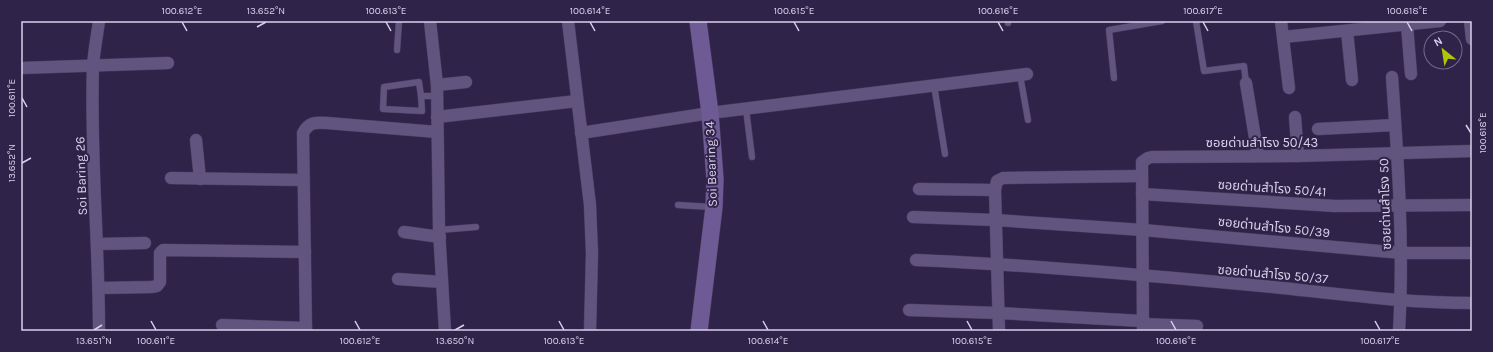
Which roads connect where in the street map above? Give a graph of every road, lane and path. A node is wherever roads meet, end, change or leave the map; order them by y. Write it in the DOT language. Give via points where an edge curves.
graph roads {
  1 [pos="99,21"];
  2 [pos="399,21"];
  3 [pos="430,21"];
  4 [pos="568,21"];
  5 [pos="698,21"];
  6 [pos="1162,21"];
  7 [pos="1196,21"];
  8 [pos="1281,21"];
  9 [pos="1440,21"];
  10 [pos="1470,21"];
  11 [pos="1406,24"];
  12 [pos="1347,31"];
  13 [pos="1283,37"];
  14 [pos="1472,39"];
  15 [pos="397,50"];
  16 [pos="168,63"];
  17 [pos="93,65"];
  18 [pos="21,68"];
  19 [pos="1023,74"];
  20 [pos="1411,74"];
  21 [pos="1392,77"];
  22 [pos="1114,78"];
  23 [pos="1352,80"];
  24 [pos="466,82"];
  25 [pos="1246,83"];
  26 [pos="934,85"];
  27 [pos="1289,88"];
  28 [pos="437,91"];
  29 [pos="421,96"];
  30 [pos="577,101"];
  31 [pos="746,108"];
  32 [pos="710,113"];
  33 [pos="437,117"];
  34 [pos="1295,117"];
  35 [pos="1028,120"];
  36 [pos="1395,125"];
  37 [pos="1318,128"];
  38 [pos="437,132"];
  39 [pos="582,133"];
  40 [pos="196,140"];
  41 [pos="1472,151"];
  42 [pos="1397,152"];
  43 [pos="945,154"];
  44 [pos="1258,156"];
  45 [pos="1298,156"];
  46 [pos="752,157"];
  47 [pos="1141,176"];
  48 [pos="171,178"];
  49 [pos="200,179"];
  50 [pos="303,180"];
  51 [pos="920,189"];
  52 [pos="995,190"];
  53 [pos="1142,194"];
  54 [pos="678,205"];
  55 [pos="1399,205"];
  56 [pos="1472,205"];
  57 [pos="714,207"];
  58 [pos="914,217"];
  59 [pos="996,220"];
  60 [pos="476,227"];
  61 [pos="1143,230"];
  62 [pos="404,232"];
  63 [pos="440,234"];
  64 [pos="145,243"];
  65 [pos="97,244"];
  66 [pos="305,252"];
  67 [pos="1402,253"];
  68 [pos="1472,253"];
  69 [pos="916,260"];
  70 [pos="996,263"];
  71 [pos="1142,275"];
  72 [pos="398,279"];
  73 [pos="442,282"];
  74 [pos="99,288"];
  75 [pos="1401,300"];
  76 [pos="1472,304"];
  77 [pos="909,310"];
  78 [pos="998,313"];
  79 [pos="222,325"];
  80 [pos="1142,325"];
  81 [pos="1197,326"];
  82 [pos="306,329"];
  83 [pos="99,331"];
  84 [pos="445,331"];
  85 [pos="590,331"];
  86 [pos="700,331"];
  87 [pos="999,331"];
  88 [pos="1399,331"];
  1 -- 17 [label="street, Soi Baring 26"];
  2 -- 15 [label="lane"];
  3 -- 28 [label="street"];
  4 -- 30 [label="street"];
  5 -- 32 [label="street, Soi Bearing 34"];
  6 -- 22 [label="lane" via="1109,30"];
  7 -- 25 [label="lane" via="1204,71 1244,66"];
  8 -- 13 [label="street"];
  9 -- 11 [label="street"];
  10 -- 14 [label="street"];
  11 -- 12 [label="street"];
  11 -- 20 [label="street"];
  12 -- 13 [label="street"];
  12 -- 23 [label="street"];
  13 -- 27 [label="street"];
  16 -- 17 [label="street"];
  17 -- 18 [label="street"];
  17 -- 65 [label="street, Soi Baring 26"];
  19 -- 26 [label="street"];
  19 -- 35 [label="lane"];
  21 -- 36 [label="street, ซอยด่านสำโรง 50"];
  24 -- 28 [label="street"];
  25 -- 44 [label="street"];
  26 -- 31 [label="street"];
  26 -- 43 [label="lane"];
  28 -- 29 [label="lane"];
  28 -- 33 [label="street"];
  29 -- 29 [label="lane" via="422,111 383,109 384,87 419,82"];
  30 -- 33 [label="street"];
  30 -- 39 [label="street"];
  31 -- 32 [label="street"];
  31 -- 46 [label="lane"];
  32 -- 39 [label="street"];
  32 -- 57 [label="street, Soi Bearing 34"];
  33 -- 38 [label="street"];
  34 -- 45 [label="street"];
  36 -- 37 [label="street"];
  36 -- 42 [label="street, ซอยด่านสำโรง 50"];
  38 -- 50 [label="street" via="315,122 306,128 304,133"];
  38 -- 63 [label="street"];
  39 -- 85 [label="street" via="592,253"];
  40 -- 49 [label="street"];
  41 -- 42 [label="street, ซอยด่านสำโรง 50/43"];
  42 -- 45 [label="street, ซอยด่านสำโรง 50/43"];
  42 -- 55 [label="street, ซอยด่านสำโรง 50"];
  44 -- 45 [label="street, ซอยด่านสำโรง 50/43"];
  44 -- 47 [label="street, ซอยด่านสำโรง 50/43" via="1148,158 1142,162"];
  47 -- 52 [label="street" via="1003,178 997,181"];
  47 -- 53 [label="street"];
  48 -- 49 [label="street"];
  49 -- 50 [label="street"];
  50 -- 66 [label="street"];
  51 -- 52 [label="street"];
  52 -- 59 [label="street"];
  53 -- 55 [label="street, ซอยด่านสำโรง 50/41" via="1335,206"];
  53 -- 61 [label="street"];
  54 -- 57 [label="lane"];
  55 -- 56 [label="street, ซอยด่านสำโรง 50/41"];
  55 -- 67 [label="street, ซอยด่านสำโรง 50"];
  57 -- 86 [label="street, Soi Bearing 34"];
  58 -- 59 [label="street, ซอยด่านสำโรง 50/39"];
  59 -- 61 [label="street, ซอยด่านสำโรง 50/39"];
  59 -- 70 [label="street"];
  60 -- 63 [label="lane"];
  61 -- 67 [label="street, ซอยด่านสำโรง 50/39"];
  61 -- 71 [label="street"];
  62 -- 63 [label="street"];
  63 -- 73 [label="street"];
  64 -- 65 [label="street"];
  65 -- 74 [label="street, Soi Baring 26"];
  66 -- 74 [label="street" via="163,250 160,253 160,282 157,286"];
  66 -- 82 [label="street"];
  67 -- 68 [label="street, ซอยด่านสำโรง 50/39"];
  67 -- 75 [label="street, ซอยด่านสำโรง 50"];
  69 -- 70 [label="street, ซอยด่านสำโรง 50/37"];
  70 -- 71 [label="street, ซอยด่านสำโรง 50/37"];
  70 -- 78 [label="street"];
  71 -- 75 [label="street, ซอยด่านสำโรง 50/37"];
  71 -- 80 [label="street"];
  72 -- 73 [label="street"];
  73 -- 84 [label="street"];
  74 -- 83 [label="street, Soi Baring 26"];
  75 -- 76 [label="street, ซอยด่านสำโรง 50/37"];
  75 -- 88 [label="street, ซอยด่านสำโรง 50"];
  77 -- 78 [label="street"];
  78 -- 80 [label="street"];
  78 -- 87 [label="street"];
  79 -- 82 [label="street"];
  80 -- 81 [label="street"];
}
